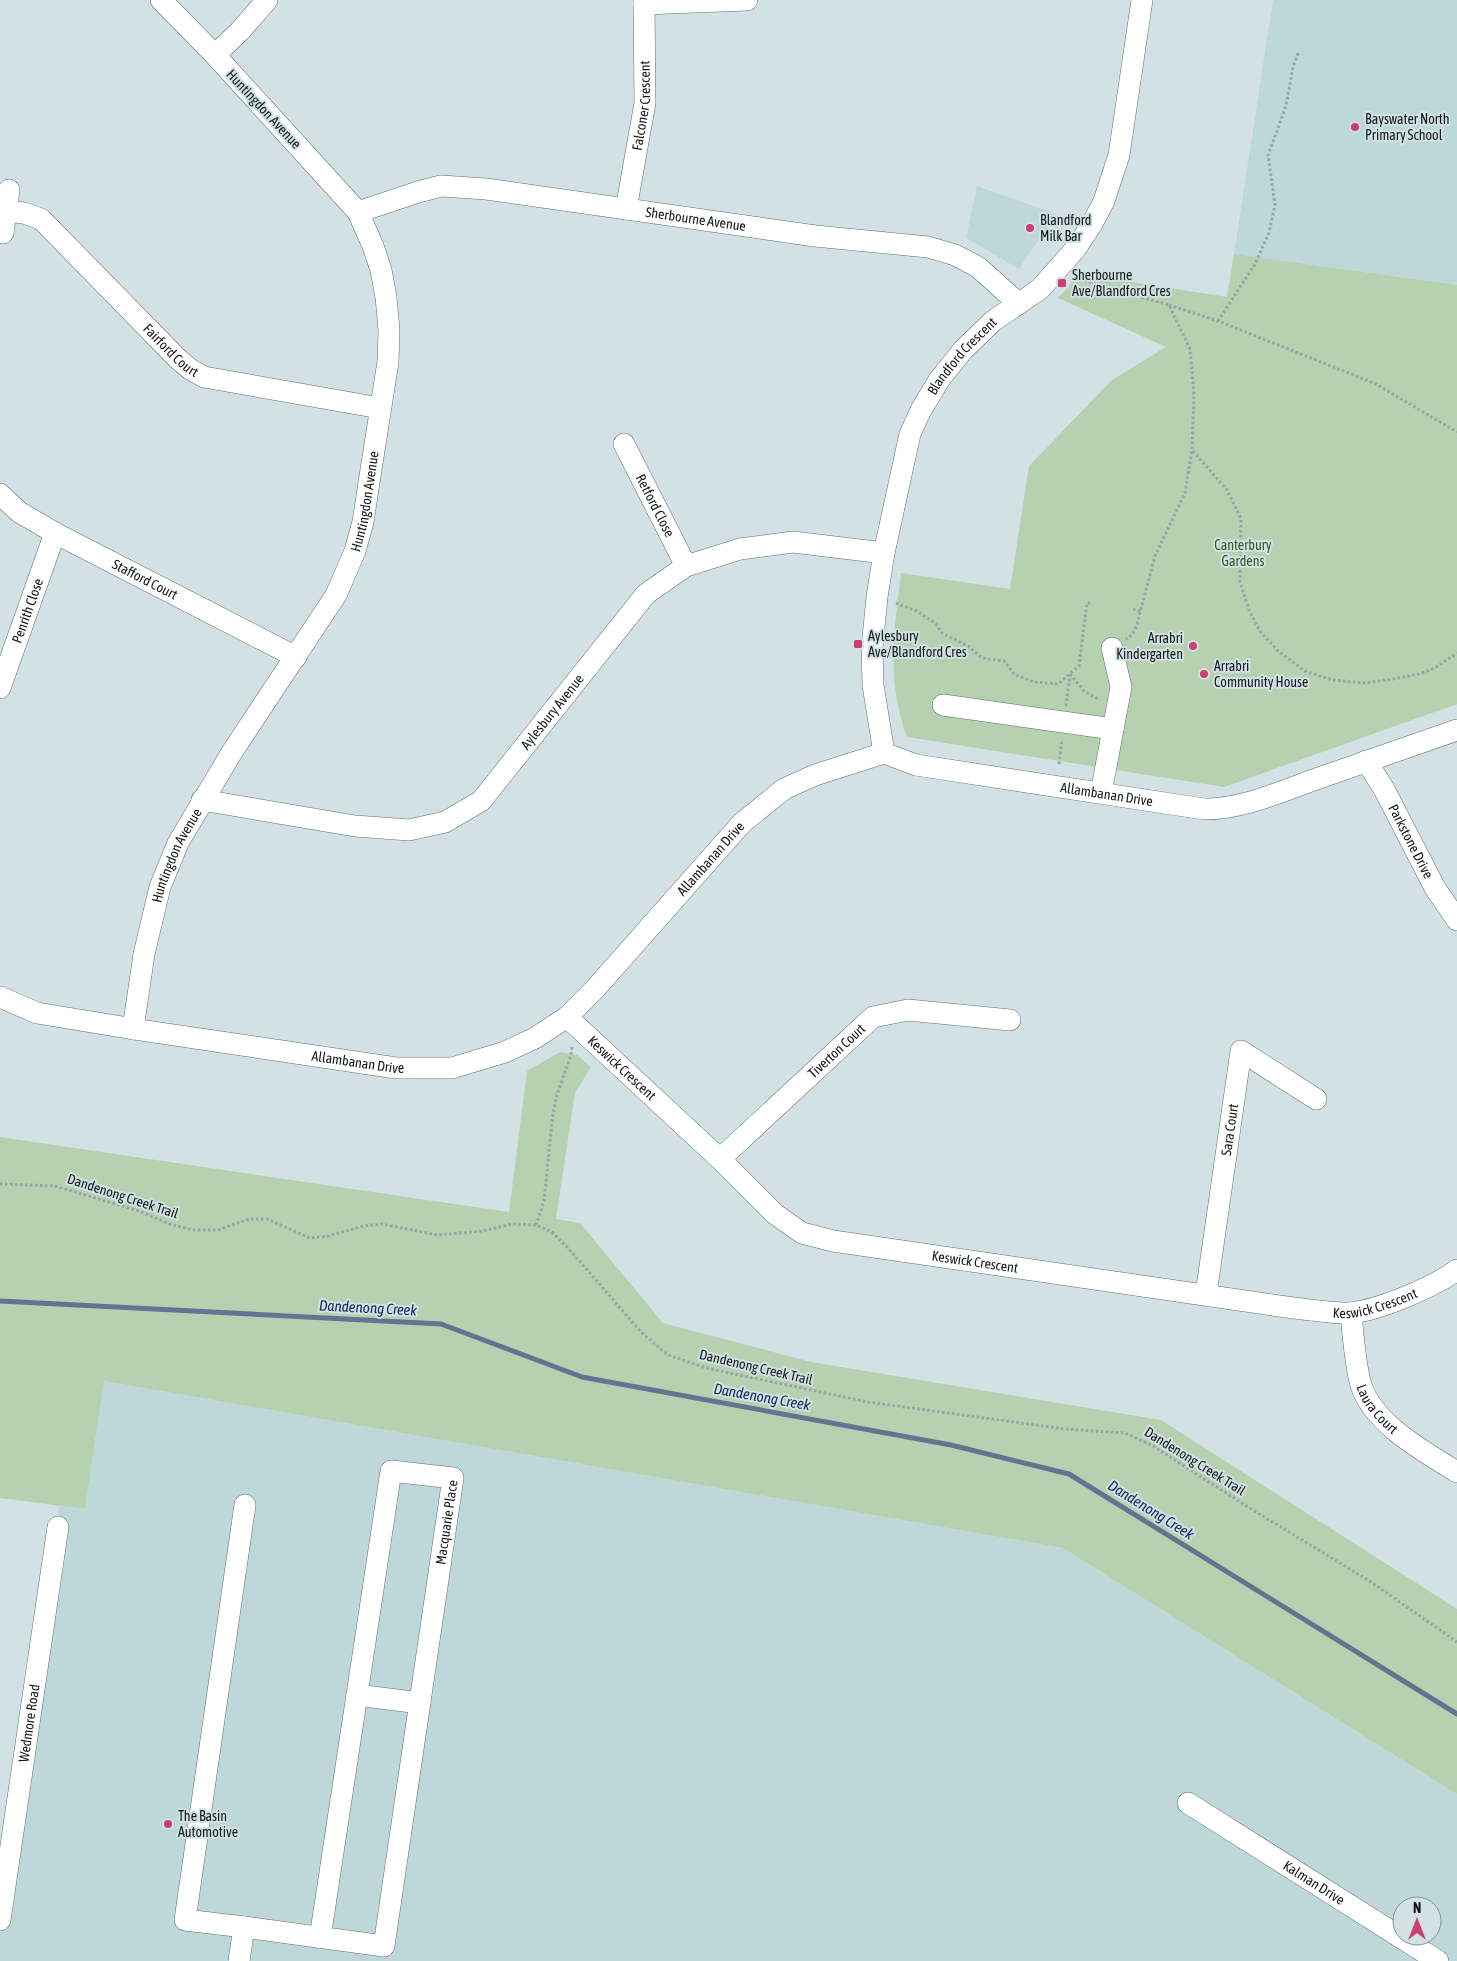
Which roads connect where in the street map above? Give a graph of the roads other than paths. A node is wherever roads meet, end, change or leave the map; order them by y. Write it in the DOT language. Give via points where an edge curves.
graph roads {
  1 [pos="161,0"];
  2 [pos="267,0"];
  3 [pos="747,0"];
  4 [pos="1142,0"];
  5 [pos="644,2"];
  6 [pos="215,55"];
  7 [pos="9,190"];
  8 [pos="626,209"];
  9 [pos="6,211"];
  10 [pos="358,212"];
  11 [pos="3,233"];
  12 [pos="1019,304"];
  13 [pos="380,408"];
  14 [pos="624,444"];
  15 [pos="0,494"];
  16 [pos="56,533"];
  17 [pos="884,553"];
  18 [pos="686,566"];
  19 [pos="1112,648"];
  20 [pos="296,657"];
  21 [pos="0,688"];
  22 [pos="943,705"];
  23 [pos="1112,729"];
  24 [pos="1457,730"];
  25 [pos="884,754"];
  26 [pos="1366,761"];
  27 [pos="1101,793"];
  28 [pos="202,800"];
  29 [pos="1457,920"];
  30 [pos="0,997"];
  31 [pos="567,1017"];
  32 [pos="1010,1020"];
  33 [pos="133,1029"];
  34 [pos="1316,1099"];
  35 [pos="720,1159"];
  36 [pos="1457,1270"];
  37 [pos="1206,1294"];
  38 [pos="1350,1313"];
  39 [pos="1457,1472"];
  40 [pos="245,1505"];
  41 [pos="58,1528"];
  42 [pos="357,1695"];
  43 [pos="420,1703"];
  44 [pos="1188,1803"];
  45 [pos="0,1920"];
  46 [pos="244,1928"];
  47 [pos="320,1938"];
  48 [pos="239,1961"];
  49 [pos="1438,1961"];
  1 -- 6 [label="street, Huntingdon Avenue"];
  2 -- 6 [label="street"];
  3 -- 5 [label="street"];
  4 -- 12 [label="street, Blandford Crescent" via="1119,155 1104,201 1076,248 1040,289"];
  5 -- 8 [label="street, Falconer Crescent" via="645,104"];
  6 -- 10 [label="street, Huntingdon Avenue"];
  7 -- 9 [label="street"];
  8 -- 10 [label="street, Sherbourne Avenue" via="486,189 441,186"];
  8 -- 12 [label="street, Sherbourne Avenue" via="815,236 928,247 955,255 978,267"];
  9 -- 11 [label="street"];
  9 -- 13 [label="street, Fairford Court" via="41,219 178,359 204,377"];
  10 -- 13 [label="street, Huntingdon Avenue" via="381,270 386,296 388,362"];
  12 -- 17 [label="street, Blandford Crescent" via="993,322 963,350 921,410 910,434"];
  13 -- 20 [label="street, Huntingdon Avenue" via="363,522 354,551 336,595"];
  14 -- 18 [label="street, Retford Close"];
  15 -- 16 [label="street, Stafford Court" via="19,512"];
  16 -- 20 [label="street, Stafford Court"];
  16 -- 21 [label="street, Penrith Close"];
  17 -- 18 [label="street, Aylesbury Avenue" via="793,542 740,548"];
  17 -- 25 [label="street, Blandford Crescent" via="872,648 873,685"];
  18 -- 28 [label="street, Aylesbury Avenue" via="646,594 481,801 445,822 409,830 355,826"];
  19 -- 23 [label="street" via="1121,687"];
  20 -- 28 [label="street, Huntingdon Avenue"];
  22 -- 23 [label="street"];
  23 -- 27 [label="street"];
  24 -- 26 [label="street, Allambanan Drive"];
  25 -- 27 [label="street, Allambanan Drive" via="916,765"];
  25 -- 31 [label="street, Allambanan Drive" via="815,775 784,789 760,807 742,822"];
  26 -- 27 [label="street, Allambanan Drive" via="1222,809"];
  26 -- 29 [label="street, Parkstone Drive" via="1435,888"];
  28 -- 33 [label="street, Huntingdon Avenue" via="178,843 160,887 144,954"];
  30 -- 33 [label="street, Allambanan Drive" via="37,1012"];
  31 -- 33 [label="street, Allambanan Drive" via="535,1038 505,1052 452,1068 396,1068"];
  31 -- 35 [label="street, Keswick Crescent"];
  32 -- 35 [label="street, Tiverton Court" via="908,1010 873,1017"];
  34 -- 37 [label="street, Sara Court" via="1241,1051"];
  35 -- 37 [label="street, Keswick Crescent" via="775,1214 802,1233 832,1241"];
  36 -- 38 [label="street, Keswick Crescent" via="1421,1290"];
  37 -- 38 [label="street, Keswick Crescent"];
  38 -- 39 [label="street, Laura Court" via="1362,1386 1373,1408 1415,1445"];
  40 -- 46 [label="street, Macquarie Place" via="185,1920"];
  41 -- 45 [label="street, Wedmore Road"];
  42 -- 43 [label="street"];
  42 -- 43 [label="street, Macquarie Place" via="391,1470 453,1478"];
  42 -- 47 [label="street, Macquarie Place"];
  43 -- 47 [label="street, Macquarie Place" via="384,1946"];
  44 -- 49 [label="street, Kalman Drive"];
  46 -- 47 [label="street, Macquarie Place"];
  46 -- 48 [label="street"];
}
